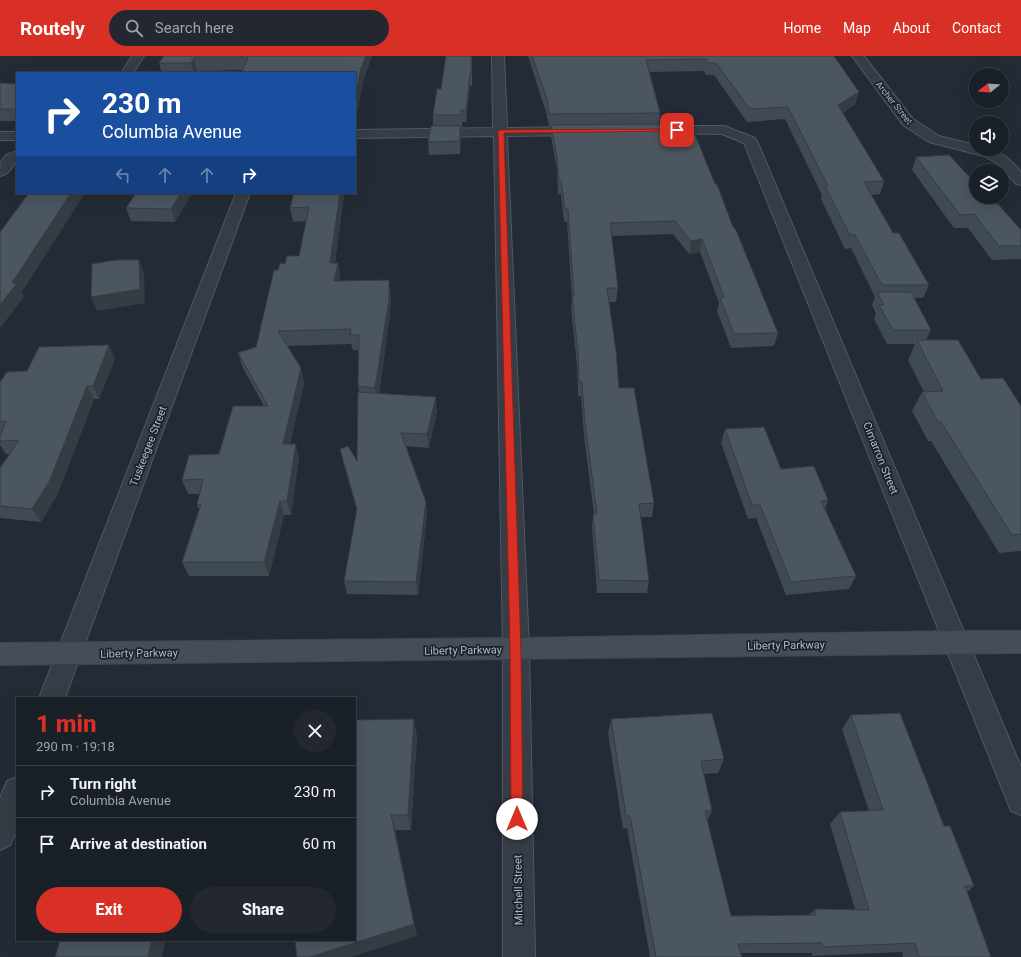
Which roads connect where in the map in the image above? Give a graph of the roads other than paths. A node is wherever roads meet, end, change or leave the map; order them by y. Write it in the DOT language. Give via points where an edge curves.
graph roads {
  1 [pos="138,56"];
  2 [pos="498,56"];
  3 [pos="858,56"];
  4 [pos="128,72"];
  5 [pos="653,130"];
  6 [pos="501,131"];
  7 [pos="597,131"];
  8 [pos="356,134"];
  9 [pos="0,136"];
  10 [pos="16,136"];
  11 [pos="16,155"];
  12 [pos="0,172"];
  13 [pos="1021,181"];
  14 [pos="242,194"];
  15 [pos="956,642"];
  16 [pos="1021,642"];
  17 [pos="516,650"];
  18 [pos="0,654"];
  19 [pos="69,654"];
  20 [pos="52,697"];
  21 [pos="16,794"];
  22 [pos="1021,801"];
  23 [pos="0,835"];
  24 [pos="519,957"];
  1 -- 4 [label="street"];
  2 -- 6 [label="street, Mitchell Street"];
  3 -- 13 [label="street, Archer Street" via="908,122 934,139 989,153 1005,162"];
  5 -- 15 [label="street, Cimarron Street" via="724,130 750,141"];
  6 -- 7 [label="street"];
  6 -- 8 [label="street"];
  6 -- 17 [label="street, Mitchell Street"];
  9 -- 10 [label="street"];
  11 -- 12 [label="street"];
  14 -- 19 [label="street, Tuskeegee Street"];
  15 -- 16 [label="street, Liberty Parkway"];
  15 -- 17 [label="street, Liberty Parkway"];
  15 -- 22 [label="street, Cimarron Street"];
  17 -- 19 [label="street, Liberty Parkway"];
  17 -- 24 [label="street, Mitchell Street"];
  18 -- 19 [label="street, Liberty Parkway"];
  19 -- 20 [label="street, Tuskeegee Street"];
  21 -- 23 [label="street"];
}
